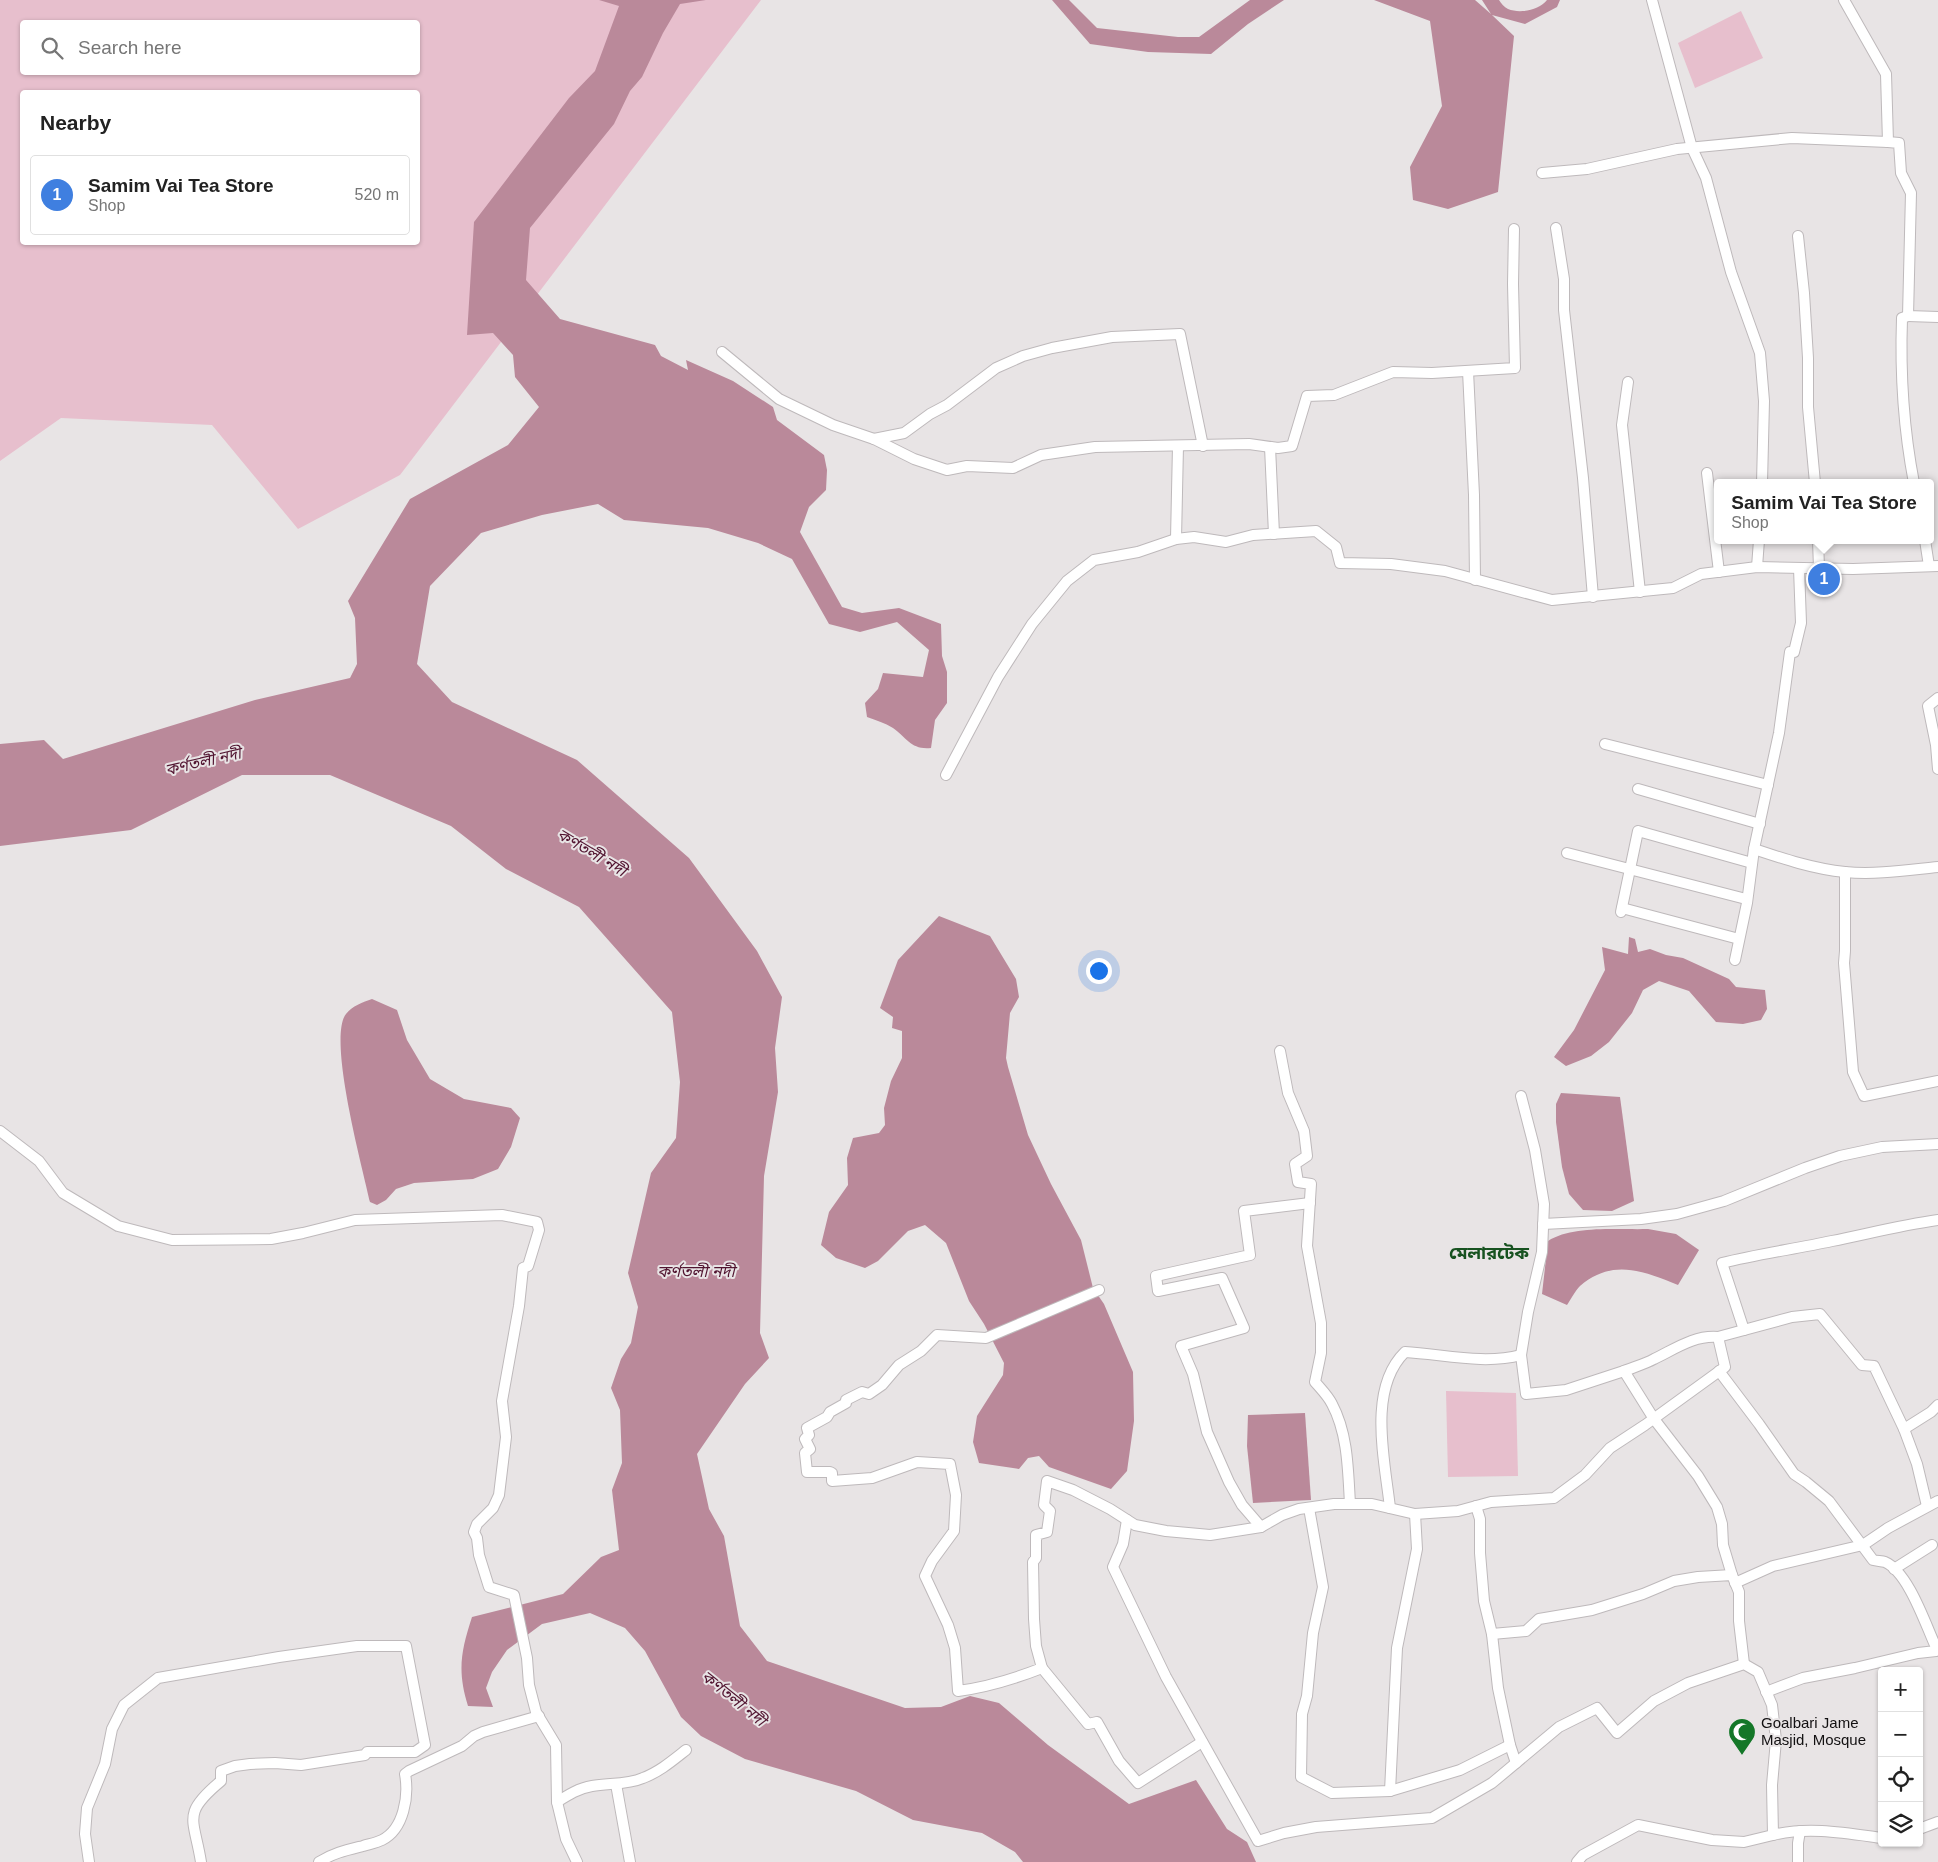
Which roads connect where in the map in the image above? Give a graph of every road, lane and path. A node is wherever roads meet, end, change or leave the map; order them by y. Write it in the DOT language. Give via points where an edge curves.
graph roads {
  1 [pos="1652,0"];
  2 [pos="1844,0"];
  3 [pos="1888,142"];
  4 [pos="1692,148"];
  5 [pos="1542,172"];
  6 [pos="1556,228"];
  7 [pos="1514,229"];
  8 [pos="1798,236"];
  9 [pos="1908,316"];
  10 [pos="1938,317"];
  11 [pos="722,352"];
  12 [pos="1468,371"];
  13 [pos="1628,382"];
  14 [pos="874,439"];
  15 [pos="1178,446"];
  16 [pos="1203,446"];
  17 [pos="1270,447"];
  18 [pos="1707,473"];
  19 [pos="1762,479"];
  20 [pos="1815,479"];
  21 [pos="1913,479"];
  22 [pos="1714,526"];
  23 [pos="1274,534"];
  24 [pos="1176,539"];
  25 [pos="1716,544"];
  26 [pos="1759,544"];
  27 [pos="1818,544"];
  28 [pos="1926,544"];
  29 [pos="1933,566"];
  30 [pos="1757,567"];
  31 [pos="1799,568"];
  32 [pos="1819,568"];
  33 [pos="1720,572"];
  34 [pos="1475,580"];
  35 [pos="1640,592"];
  36 [pos="1593,597"];
  37 [pos="1938,698"];
  38 [pos="1605,744"];
  39 [pos="1938,769"];
  40 [pos="946,775"];
  41 [pos="1768,785"];
  42 [pos="1638,789"];
  43 [pos="1760,824"];
  44 [pos="1754,850"];
  45 [pos="1567,853"];
  46 [pos="1752,863"];
  47 [pos="1938,867"];
  48 [pos="1630,868"];
  49 [pos="1846,872"];
  50 [pos="1746,898"];
  51 [pos="1739,939"];
  52 [pos="1735,960"];
  53 [pos="1280,1051"];
  54 [pos="1938,1081"];
  55 [pos="1521,1096"];
  56 [pos="0,1131"];
  57 [pos="1938,1144"];
  58 [pos="1310,1203"];
  59 [pos="1938,1220"];
  60 [pos="1543,1224"];
  61 [pos="1099,1290"];
  62 [pos="1744,1330"];
  63 [pos="1718,1336"];
  64 [pos="1521,1354"];
  65 [pos="1624,1371"];
  66 [pos="1719,1371"];
  67 [pos="1938,1405"];
  68 [pos="1654,1419"];
  69 [pos="1904,1430"];
  70 [pos="1938,1501"];
  71 [pos="1350,1504"];
  72 [pos="1476,1506"];
  73 [pos="1927,1506"];
  74 [pos="1309,1508"];
  75 [pos="1390,1508"];
  76 [pos="1415,1514"];
  77 [pos="1127,1520"];
  78 [pos="1261,1527"];
  79 [pos="1863,1545"];
  80 [pos="1932,1545"];
  81 [pos="1894,1569"];
  82 [pos="1733,1579"];
  83 [pos="1492,1634"];
  84 [pos="1937,1653"];
  85 [pos="1744,1664"];
  86 [pos="1042,1668"];
  87 [pos="1766,1692"];
  88 [pos="539,1716"];
  89 [pos="1202,1742"];
  90 [pos="1510,1746"];
  91 [pos="686,1750"];
  92 [pos="1516,1763"];
  93 [pos="616,1784"];
  94 [pos="1390,1790"];
  95 [pos="557,1802"];
  96 [pos="1938,1822"];
  97 [pos="1923,1828"];
  98 [pos="1800,1831"];
  99 [pos="1773,1835"];
  100 [pos="1878,1837"];
  101 [pos="89,1862"];
  102 [pos="201,1862"];
  103 [pos="319,1862"];
  104 [pos="577,1862"];
  105 [pos="630,1862"];
  106 [pos="1577,1862"];
  107 [pos="1798,1862"];
  1 -- 4 [label="street"];
  2 -- 3 [label="street" via="1886,74"];
  3 -- 4 [label="street" via="1792,138"];
  3 -- 9 [label="street" via="1898,143 1901,173 1911,194"];
  4 -- 5 [label="street" via="1587,169"];
  4 -- 19 [label="street" via="1706,178 1731,272 1760,353 1764,400"];
  6 -- 36 [label="street" via="1564,279 1564,310"];
  7 -- 12 [label="street" via="1515,368"];
  8 -- 20 [label="street"];
  9 -- 10 [label="street"];
  9 -- 21 [label="street" via="1902,318 1901,385"];
  11 -- 14 [label="street" via="779,400 833,425"];
  12 -- 17 [label="street" via="1393,372 1334,395 1308,396 1292,446"];
  12 -- 34 [label="street"];
  13 -- 35 [label="street" via="1622,425"];
  14 -- 15 [label="street" via="914,459 947,470 967,466 1013,468 1042,455 1095,447"];
  14 -- 16 [label="street" via="904,433 996,368 1023,356 1112,337 1180,334"];
  15 -- 16 [label="street"];
  15 -- 24 [label="street"];
  16 -- 17 [label="street" via="1249,444"];
  17 -- 23 [label="street"];
  18 -- 22 [label="street"];
  23 -- 24 [label="street" via="1226,542 1194,537"];
  23 -- 34 [label="street" via="1316,531 1336,547 1340,563 1391,564 1445,571"];
  24 -- 40 [label="street" via="1138,552 1094,560 1068,582 1032,624 998,677"];
  25 -- 33 [label="street"];
  26 -- 30 [label="street"];
  27 -- 32 [label="street"];
  28 -- 29 [label="street"];
  29 -- 32 [label="street"];
  30 -- 31 [label="street"];
  30 -- 33 [label="street"];
  31 -- 32 [label="street"];
  31 -- 41 [label="street" via="1801,623 1794,652 1790,652 1779,734"];
  33 -- 35 [label="street" via="1701,574 1673,588"];
  34 -- 36 [label="street" via="1552,600"];
  35 -- 36 [label="street"];
  37 -- 39 [label="street" via="1928,706"];
  38 -- 41 [label="street"];
  41 -- 43 [label="street"];
  42 -- 43 [label="street"];
  43 -- 44 [label="street"];
  44 -- 46 [label="street"];
  44 -- 49 [label="street" via="1796,863"];
  45 -- 48 [label="street"];
  46 -- 48 [label="street" via="1638,831"];
  46 -- 50 [label="street"];
  47 -- 49 [label="street" via="1895,872"];
  48 -- 50 [label="street"];
  48 -- 51 [label="street" via="1622,910"];
  49 -- 54 [label="street" via="1844,963 1853,1072 1864,1096"];
  50 -- 51 [label="street"];
  51 -- 52 [label="street"];
  53 -- 58 [label="street" via="1288,1093 1304,1131 1307,1156 1295,1164 1298,1182 1311,1184"];
  55 -- 60 [label="street" via="1535,1150 1544,1204"];
  56 -- 88 [label="street" via="39,1162 63,1193 118,1226 172,1240 271,1238 303,1234 355,1220 502,1215 537,1222 539,1230 528,1266 523,1268 502,1401 506,1437 499,1495 494,1508 477,1524 474,1532 489,1587 514,1595 527,1658 528,1685"];
  57 -- 60 [label="street" via="1882,1147 1840,1156 1724,1201 1677,1214 1641,1220"];
  58 -- 71 [label="street" via="1307,1246 1321,1323 1321,1353 1315,1382 1332,1403 1342,1430 1348,1461"];
  58 -- 78 [label="street" via="1244,1211 1250,1255 1156,1276 1158,1292 1222,1278 1244,1328 1182,1346 1193,1374 1207,1432 1242,1505"];
  59 -- 62 [label="street" via="1758,1254 1722,1264"];
  60 -- 64 [label="street" via="1542,1252"];
  61 -- 86 [label="street" via="986,1338 937,1335 921,1351 899,1365 882,1385 869,1394 862,1392 807,1428 810,1435 806,1439 810,1449 805,1452 807,1472 832,1473 832,1481 872,1478 917,1462 950,1464 956,1495 954,1532 925,1576 955,1648 958,1691 984,1688"];
  62 -- 63 [label="street"];
  62 -- 69 [label="street" via="1792,1317 1820,1314 1862,1365 1874,1366"];
  63 -- 65 [label="street" via="1687,1342"];
  63 -- 66 [label="street" via="1725,1367"];
  64 -- 65 [label="street" via="1526,1394 1566,1390"];
  64 -- 75 [label="street" via="1481,1360 1405,1352 1396,1361 1384,1388 1381,1412"];
  65 -- 68 [label="street"];
  66 -- 68 [label="street"];
  66 -- 79 [label="street" via="1794,1474 1829,1501"];
  67 -- 69 [label="street"];
  68 -- 72 [label="street" via="1610,1448 1585,1474 1554,1498"];
  68 -- 82 [label="street" via="1698,1476 1716,1507 1722,1524 1722,1545"];
  69 -- 73 [label="street"];
  70 -- 73 [label="street"];
  71 -- 74 [label="street"];
  71 -- 75 [label="street"];
  72 -- 76 [label="street" via="1458,1511"];
  72 -- 83 [label="street" via="1480,1519 1484,1601"];
  73 -- 79 [label="street"];
  74 -- 78 [label="street" via="1282,1515"];
  74 -- 94 [label="street" via="1323,1587 1302,1714 1300,1777 1332,1793"];
  75 -- 76 [label="street"];
  76 -- 94 [label="street" via="1417,1549 1397,1648"];
  77 -- 78 [label="street" via="1134,1525 1166,1531 1210,1535"];
  77 -- 86 [label="street" via="1073,1490 1047,1481 1044,1505 1050,1511 1047,1532 1036,1535 1033,1582 1036,1646"];
  77 -- 89 [label="street" via="1123,1544 1113,1567 1166,1677"];
  79 -- 81 [label="street" via="1874,1560 1885,1562"];
  79 -- 82 [label="street"];
  80 -- 81 [label="street"];
  81 -- 84 [label="street" via="1916,1598"];
  82 -- 83 [label="street" via="1698,1577 1674,1581 1592,1610 1539,1619 1526,1631"];
  82 -- 85 [label="street" via="1739,1592"];
  83 -- 90 [label="street" via="1498,1688"];
  84 -- 87 [label="street" via="1918,1653 1803,1678"];
  85 -- 87 [label="street" via="1758,1672"];
  85 -- 92 [label="street" via="1688,1683 1654,1701 1617,1733 1597,1708 1559,1727"];
  86 -- 89 [label="street" via="1088,1724 1097,1722 1119,1761 1138,1783"];
  87 -- 99 [label="street" via="1772,1705 1776,1740 1772,1786"];
  88 -- 95 [label="street" via="556,1746"];
  88 -- 103 [label="street" via="483,1732 462,1746 409,1771 405,1774 405,1806 397,1826 383,1840 333,1854"];
  89 -- 92 [label="street" via="1258,1841 1316,1827 1432,1818 1492,1783"];
  90 -- 92 [label="street"];
  90 -- 94 [label="street" via="1460,1770"];
  91 -- 93 [label="street" via="663,1768 643,1778"];
  93 -- 95 [label="street" via="574,1791"];
  93 -- 105 [label="street"];
  95 -- 104 [label="street" via="566,1839"];
  96 -- 97 [label="street"];
  98 -- 99 [label="street"];
  98 -- 100 [label="street"];
  98 -- 107 [label="street"];
  99 -- 106 [label="street" via="1744,1842 1712,1840 1638,1825 1583,1855"];
  101 -- 102 [label="street" via="85,1834 87,1808 105,1764 112,1729 124,1705 158,1678 357,1646 406,1646 424,1745 415,1752 367,1752 301,1765 250,1764 221,1771 220,1781 204,1794 194,1808 192,1824"];
}
